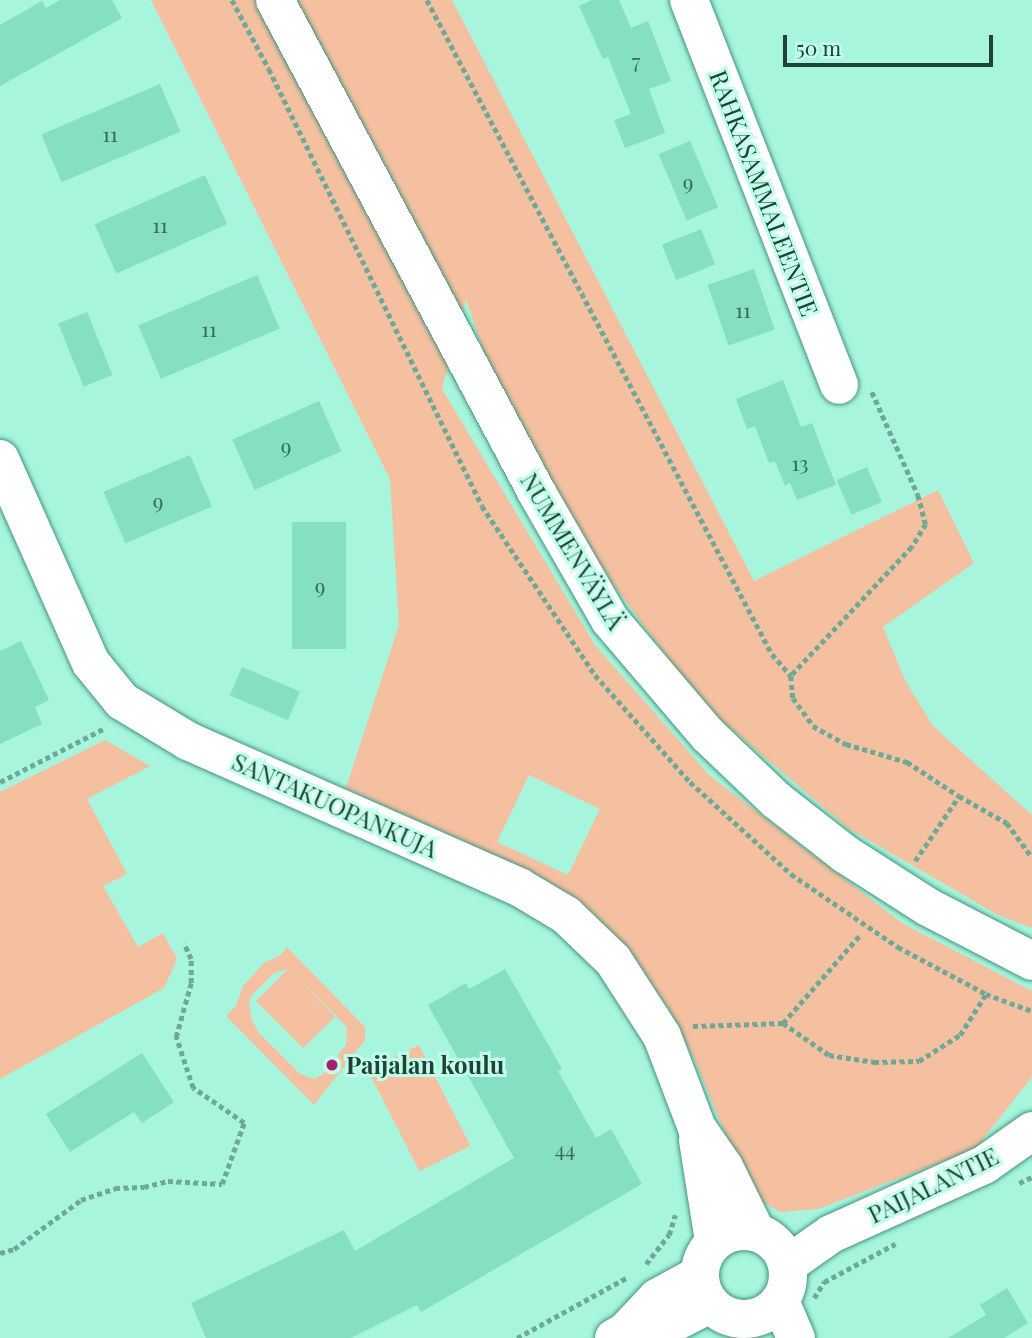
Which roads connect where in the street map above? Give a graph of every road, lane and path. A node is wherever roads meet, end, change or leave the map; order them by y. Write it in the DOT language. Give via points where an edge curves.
graph roads {
  1 [pos="275,0"];
  2 [pos="427,0"];
  3 [pos="689,0"];
  4 [pos="839,386"];
  5 [pos="0,459"];
  6 [pos="791,676"];
  7 [pos="112,723"];
  8 [pos="0,782"];
  9 [pos="959,796"];
  10 [pos="1032,857"];
  11 [pos="909,870"];
  12 [pos="860,936"];
  13 [pos="184,944"];
  14 [pos="1032,961"];
  15 [pos="1032,1011"];
  16 [pos="783,1023"];
  17 [pos="662,1036"];
  18 [pos="697,1128"];
  19 [pos="1032,1131"];
  20 [pos="1032,1177"];
  21 [pos="1009,1188"];
  22 [pos="678,1202"];
  23 [pos="904,1239"];
  24 [pos="0,1253"];
  25 [pos="782,1267"];
  26 [pos="642,1270"];
  27 [pos="708,1273"];
  28 [pos="629,1277"];
  29 [pos="754,1329"];
  30 [pos="620,1335"];
  31 [pos="517,1338"];
  32 [pos="796,1338"];
  1 -- 14 [label="street, NUMMENVÄYLÄ" via="537,493 610,620 708,735 776,800 845,855 918,901"];
  2 -- 6 [label="path" via="772,654"];
  3 -- 4 [label="street, RAHKASAMMALEENTIE"];
  4 -- 6 [label="path" via="870,387 918,495 926,524 912,547"];
  5 -- 17 [label="street, SANTAKUOPANKUJA" via="91,663 122,701 188,741 492,874 566,915 613,960"];
  6 -- 9 [label="path" via="793,698 813,726 846,744 907,762"];
  7 -- 8 [label="path"];
  9 -- 10 [label="path" via="1007,823"];
  9 -- 11 [label="path"];
  12 -- 16 [label="path"];
  13 -- 24 [label="path" via="191,959 191,984 176,1037 180,1050 193,1088 244,1123 222,1184 168,1181 115,1188 81,1200 14,1249"];
  15 -- 16 [label="path" via="986,994 960,1035 919,1061 874,1062 829,1055"];
  16 -- 17 [label="path" via="687,1026"];
  17 -- 18 [label="street, SANTAKUOPANKUJA"];
  18 -- 25 [label="street, SANTAKUOPANKUJA"];
  18 -- 27 [label="street, SANTAKUOPANKUJA"];
  19 -- 25 [label="street, PAIJALANTIE" via="984,1165 831,1234"];
  20 -- 21 [label="path"];
  22 -- 26 [label="path" via="669,1235"];
  23 -- 25 [label="path" via="824,1282"];
  25 -- 27 [label="street, PAIJALANTIE" via="734,1231"];
  25 -- 29 [label="street"];
  25 -- 32 [label="street, SANTAKUOPANKUJA"];
  27 -- 29 [label="street" via="733,1318"];
  27 -- 30 [label="street" via="671,1324"];
  28 -- 31 [label="path"];
}
